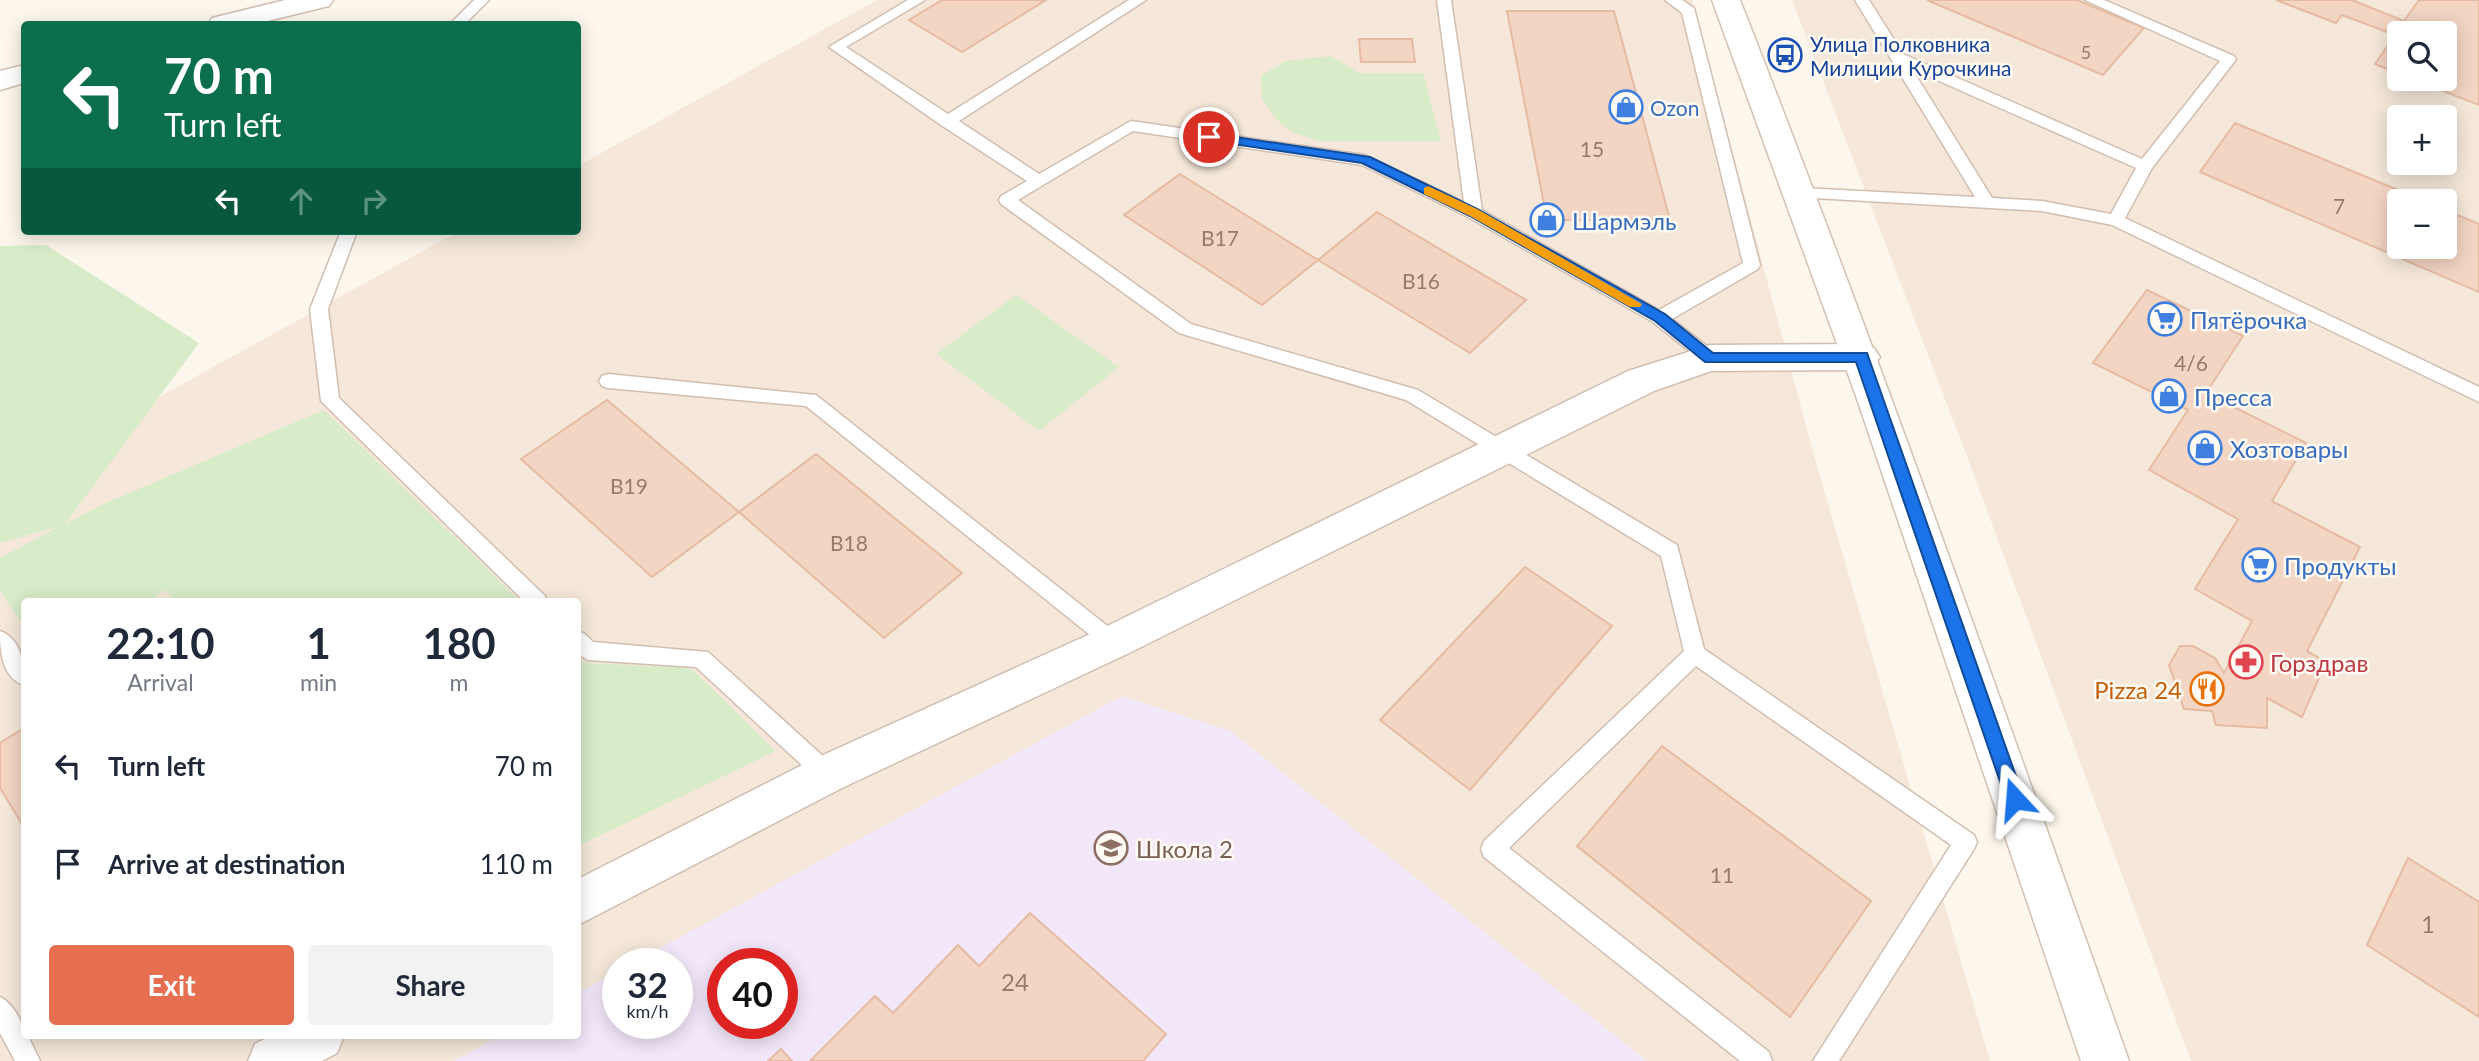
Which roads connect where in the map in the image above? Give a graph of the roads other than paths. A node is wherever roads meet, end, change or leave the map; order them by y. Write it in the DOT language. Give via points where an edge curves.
graph roads {
  1 [pos="319,0"];
  2 [pos="482,0"];
  3 [pos="918,0"];
  4 [pos="1139,0"];
  5 [pos="1444,0"];
  6 [pos="1672,0"];
  7 [pos="1726,0"];
  8 [pos="1862,0"];
  9 [pos="2092,0"];
  10 [pos="234,21"];
  11 [pos="460,21"];
  12 [pos="1897,57"];
  13 [pos="21,75"];
  14 [pos="0,81"];
  15 [pos="946,122"];
  16 [pos="2145,166"];
  17 [pos="1039,181"];
  18 [pos="1802,193"];
  19 [pos="1987,203"];
  20 [pos="1474,213"];
  21 [pos="2116,220"];
  22 [pos="347,235"];
  23 [pos="1660,318"];
  24 [pos="1862,357"];
  25 [pos="1710,358"];
  26 [pos="608,381"];
  27 [pos="2479,395"];
  28 [pos="1502,450"];
  29 [pos="534,598"];
  30 [pos="0,640"];
  31 [pos="1113,642"];
  32 [pos="581,643"];
  33 [pos="1695,654"];
  34 [pos="21,672"];
  35 [pos="827,774"];
  36 [pos="581,901"];
  37 [pos="0,1009"];
  38 [pos="314,1039"];
  39 [pos="28,1061"];
  40 [pos="272,1061"];
  41 [pos="1760,1061"];
  42 [pos="1825,1061"];
  43 [pos="2105,1061"];
  1 -- 10 [label="street"];
  2 -- 11 [label="lane"];
  3 -- 15 [label="lane" via="836,47"];
  4 -- 15 [label="lane"];
  5 -- 20 [label="lane"];
  6 -- 23 [label="lane" via="1689,11 1752,265"];
  7 -- 18 [label="street"];
  8 -- 12 [label="lane"];
  9 -- 16 [label="lane" via="2229,59"];
  12 -- 16 [label="lane"];
  12 -- 19 [label="lane"];
  13 -- 14 [label="street"];
  15 -- 17 [label="lane"];
  16 -- 21 [label="lane"];
  17 -- 20 [label="lane" via="1131,126 1365,160"];
  17 -- 28 [label="lane" via="1007,200 1185,329 1412,395"];
  18 -- 19 [label="lane"];
  18 -- 24 [label="street"];
  19 -- 21 [label="lane" via="2042,206"];
  20 -- 23 [label="lane"];
  21 -- 27 [label="lane"];
  22 -- 29 [label="lane" via="319,309 330,401"];
  23 -- 25 [label="lane"];
  24 -- 25 [label="street"];
  24 -- 43 [label="street"];
  25 -- 28 [label="street" via="1641,382"];
  26 -- 31 [label="lane" via="810,400"];
  28 -- 31 [label="street"];
  28 -- 33 [label="lane" via="1670,551"];
  30 -- 34 [label="lane"];
  31 -- 35 [label="street"];
  32 -- 35 [label="lane" via="589,650 701,658"];
  33 -- 41 [label="lane" via="1492,849"];
  33 -- 42 [label="lane" via="1966,842"];
  35 -- 36 [label="street"];
  37 -- 39 [label="lane"];
  38 -- 40 [label="street"];
}
